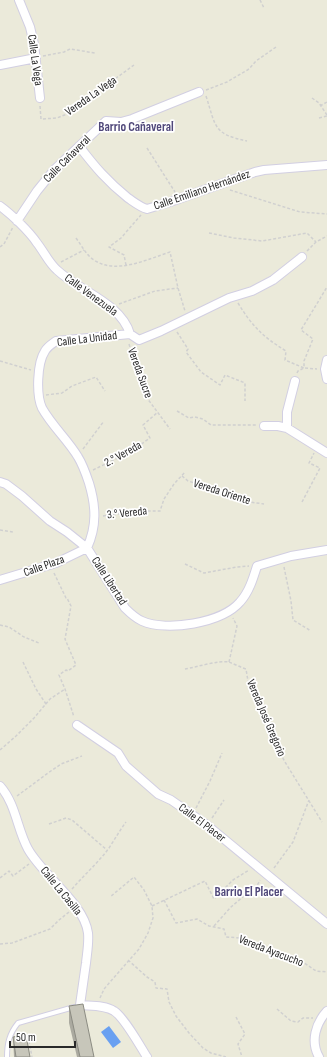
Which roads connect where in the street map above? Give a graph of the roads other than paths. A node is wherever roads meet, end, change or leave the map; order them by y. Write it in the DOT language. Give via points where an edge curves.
graph roads {
  1 [pos="19,0"];
  2 [pos="36,58"];
  3 [pos="0,66"];
  4 [pos="202,91"];
  5 [pos="40,98"];
  6 [pos="79,146"];
  7 [pos="327,165"];
  8 [pos="0,206"];
  9 [pos="17,222"];
  10 [pos="302,257"];
  11 [pos="128,334"];
  12 [pos="327,360"];
  13 [pos="327,379"];
  14 [pos="295,381"];
  15 [pos="264,426"];
  16 [pos="287,428"];
  17 [pos="327,453"];
  18 [pos="0,482"];
  19 [pos="87,548"];
  20 [pos="327,550"];
  21 [pos="0,580"];
  22 [pos="77,725"];
  23 [pos="0,786"];
  24 [pos="327,924"];
  25 [pos="80,1005"];
  26 [pos="327,1011"];
  27 [pos="7,1057"];
  28 [pos="147,1057"];
  29 [pos="319,1057"];
  1 -- 2 [label="street, Calle La Vega" via="30,27"];
  2 -- 3 [label="street"];
  2 -- 5 [label="street, Calle La Vega"];
  4 -- 6 [label="street, Calle Cañaveral" via="132,119 121,122 106,121"];
  6 -- 7 [label="street, Calle Emiliano Hernández" via="111,184 147,209 255,172"];
  6 -- 9 [label="street, Calle Cañaveral" via="54,170"];
  8 -- 9 [label="street, Calle Venezuela"];
  9 -- 11 [label="street, Calle Venezuela" via="66,278 109,306 125,321"];
  10 -- 11 [label="street, Calle La Unidad" via="273,280 252,291 234,296 139,340"];
  11 -- 19 [label="street, Calle La Unidad" via="56,341 45,351 41,360 38,395 41,406 78,456 95,506 92,537"];
  12 -- 13 [label="street"];
  14 -- 16 [label="street" via="286,412"];
  15 -- 16 [label="street"];
  16 -- 17 [label="street"];
  18 -- 19 [label="street, Calle Libertad" via="6,484"];
  19 -- 20 [label="street, Calle Libertad" via="125,608 143,621 155,624 203,622 224,614 240,603 257,566"];
  19 -- 21 [label="street, Calle Plaza" via="50,566"];
  22 -- 24 [label="street, Calle El Placer" via="118,753 126,766 158,794 207,825"];
  23 -- 25 [label="street, Calle La Casilla" via="8,796 24,840 84,921 88,937"];
  25 -- 27 [label="lane" via="18,1024 9,1037"];
  25 -- 28 [label="street" via="98,1006 114,1011"];
  26 -- 29 [label="street" via="321,1018 314,1040"];
}
